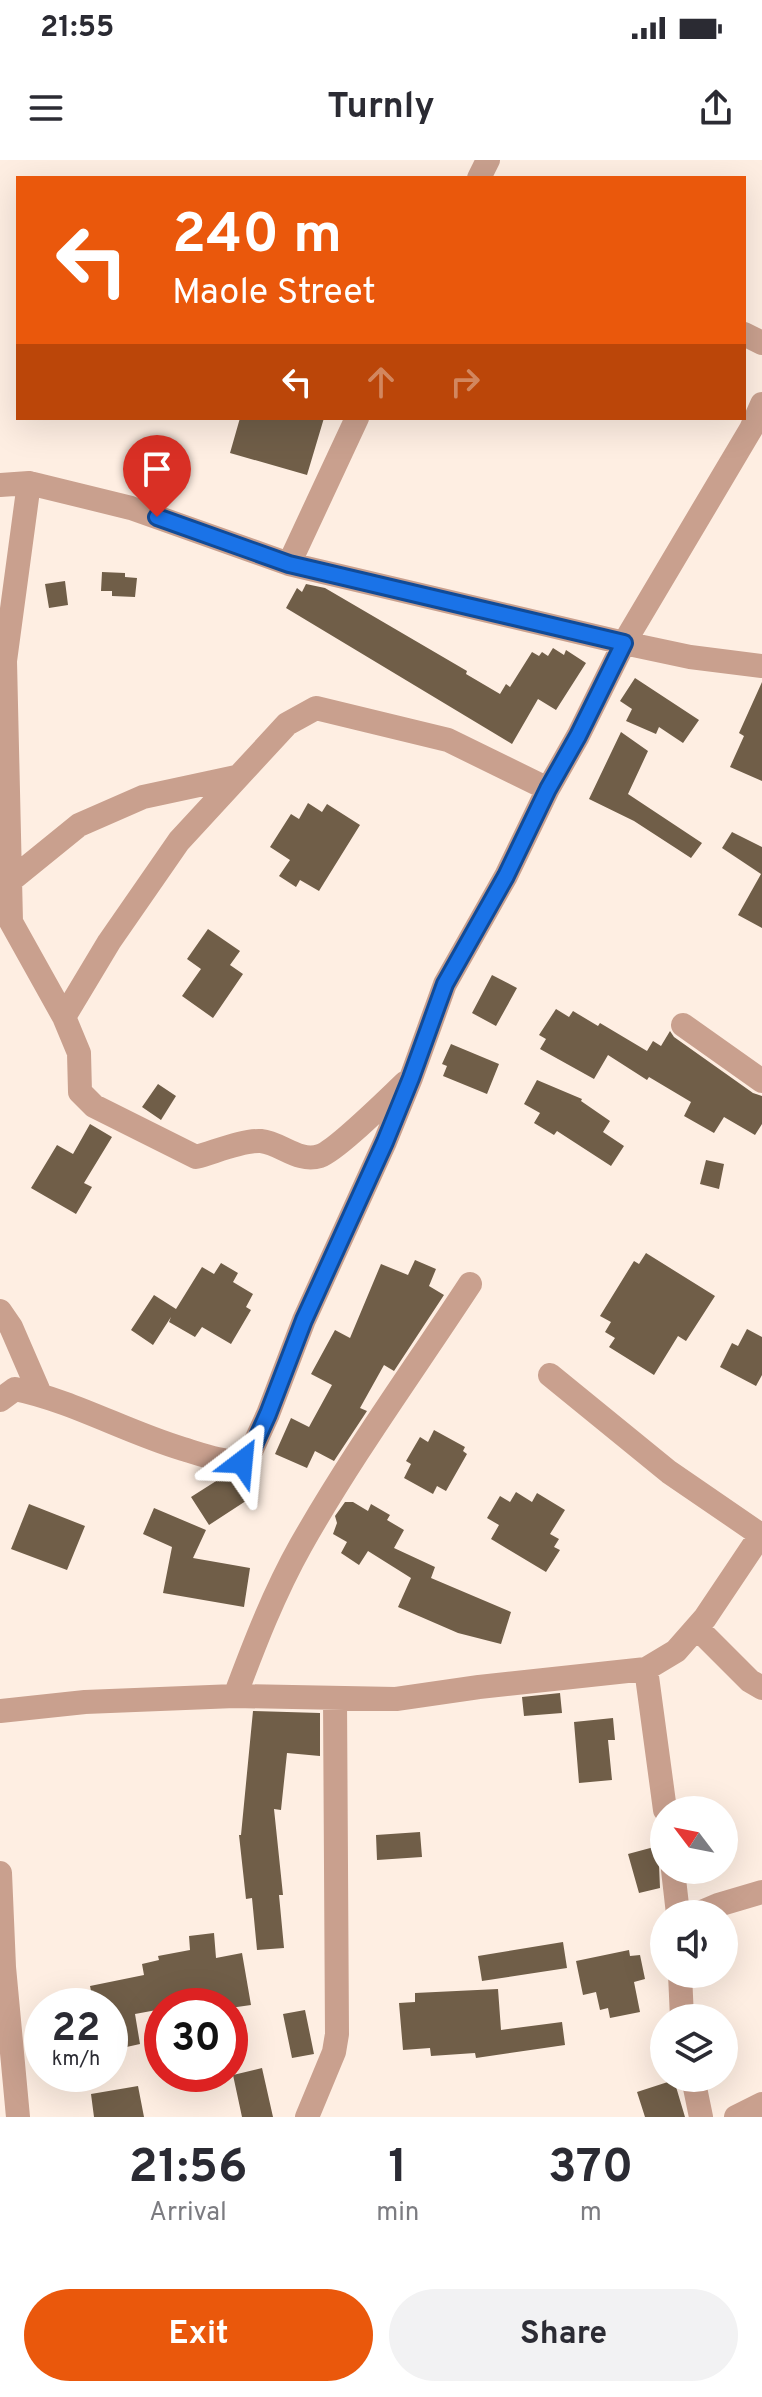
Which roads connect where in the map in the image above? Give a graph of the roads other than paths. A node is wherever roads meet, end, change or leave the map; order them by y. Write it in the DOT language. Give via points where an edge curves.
graph roads {
  1 [pos="762,404"];
  2 [pos="356,420"];
  3 [pos="29,483"];
  4 [pos="0,485"];
  5 [pos="289,564"];
  6 [pos="624,643"];
  7 [pos="762,666"];
  8 [pos="236,777"];
  9 [pos="548,789"];
  10 [pos="10,881"];
  11 [pos="6,920"];
  12 [pos="64,1017"];
  13 [pos="683,1025"];
  14 [pos="411,1078"];
  15 [pos="762,1081"];
  16 [pos="470,1284"];
  17 [pos="0,1311"];
  18 [pos="550,1375"];
  19 [pos="40,1394"];
  20 [pos="0,1400"];
  21 [pos="762,1534"];
  22 [pos="697,1628"];
  23 [pos="646,1669"];
  24 [pos="762,1688"];
  25 [pos="235,1696"];
  26 [pos="335,1698"];
  27 [pos="0,1711"];
  28 [pos="663,1796"];
  29 [pos="0,1873"];
  30 [pos="762,1892"];
  31 [pos="735,1900"];
  32 [pos="696,2092"];
  33 [pos="762,2104"];
  34 [pos="18,2117"];
  35 [pos="307,2117"];
  36 [pos="701,2117"];
  37 [pos="736,2117"];
  1 -- 6 [label="street"];
  2 -- 5 [label="street"];
  3 -- 4 [label="street"];
  3 -- 5 [label="street" via="131,508"];
  3 -- 10 [label="street" via="5,661"];
  5 -- 6 [label="street"];
  6 -- 7 [label="street"];
  6 -- 9 [label="street"];
  8 -- 9 [label="street" via="287,724 316,708 448,740"];
  8 -- 10 [label="street" via="143,797 79,825"];
  8 -- 12 [label="street" via="179,841"];
  9 -- 14 [label="street" via="445,984"];
  10 -- 11 [label="street"];
  11 -- 12 [label="street"];
  12 -- 14 [label="street" via="79,1053 80,1092 94,1106 196,1157 244,1141 265,1141 299,1156 320,1156"];
  13 -- 15 [label="street"];
  14 -- 19 [label="street" via="248,1458 223,1461 154,1440"];
  16 -- 25 [label="street" via="299,1548 262,1623"];
  17 -- 19 [label="street"];
  18 -- 21 [label="street" via="669,1472"];
  19 -- 20 [label="street" via="15,1389"];
  21 -- 22 [label="street"];
  22 -- 23 [label="street" via="676,1651"];
  22 -- 24 [label="street"];
  23 -- 26 [label="street" via="396,1699"];
  23 -- 28 [label="street"];
  25 -- 26 [label="street"];
  25 -- 27 [label="street"];
  26 -- 35 [label="street" via="337,2034"];
  29 -- 34 [label="street"];
  30 -- 31 [label="street"];
  32 -- 36 [label="street"];
  33 -- 37 [label="street"];
}
